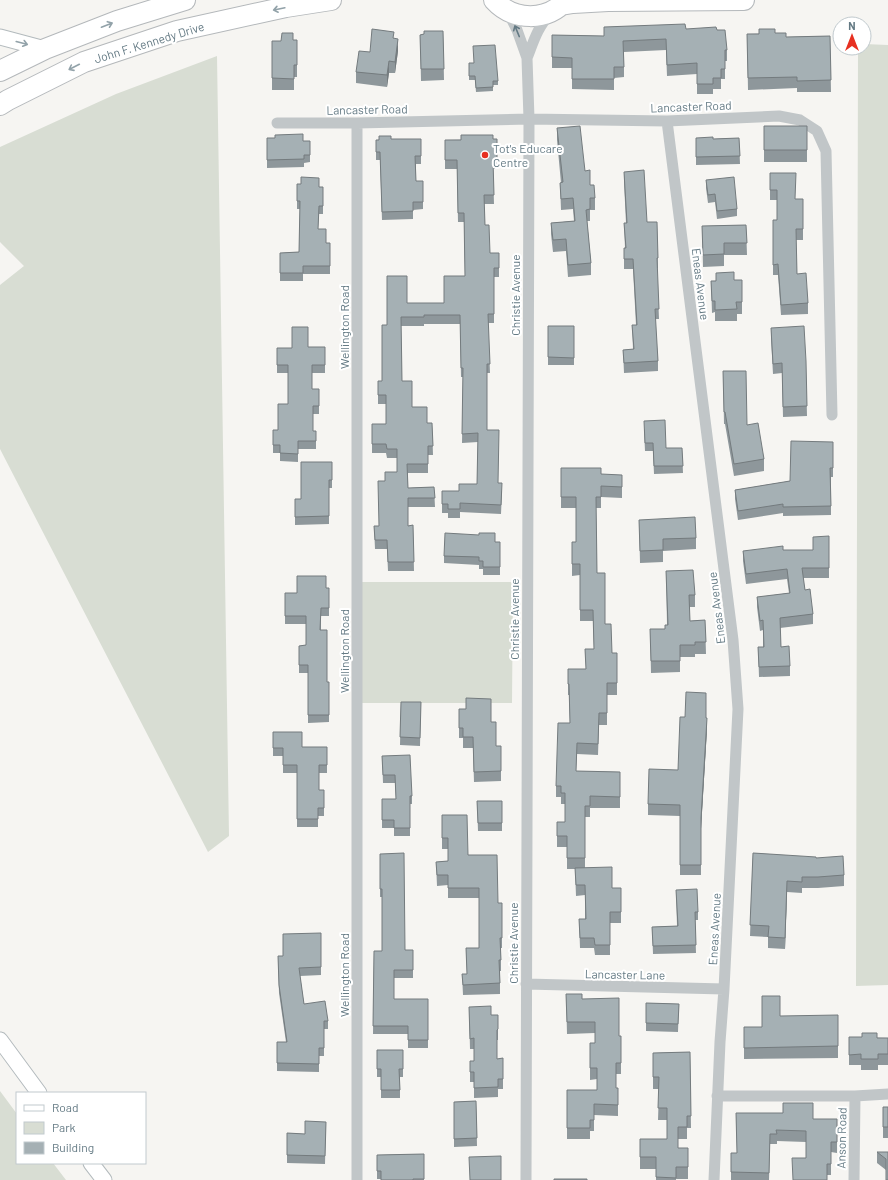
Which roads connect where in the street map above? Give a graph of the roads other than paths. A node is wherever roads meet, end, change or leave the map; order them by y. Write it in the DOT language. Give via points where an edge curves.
graph roads {
  1 [pos="185,0"];
  2 [pos="331,0"];
  3 [pos="744,0"];
  4 [pos="495,2"];
  5 [pos="560,5"];
  6 [pos="0,37"];
  7 [pos="45,49"];
  8 [pos="527,58"];
  9 [pos="0,71"];
  10 [pos="0,105"];
  11 [pos="529,119"];
  12 [pos="667,121"];
  13 [pos="277,123"];
  14 [pos="357,123"];
  15 [pos="832,415"];
  16 [pos="526,984"];
  17 [pos="724,989"];
  18 [pos="0,1040"];
  19 [pos="38,1092"];
  20 [pos="888,1094"];
  21 [pos="718,1096"];
  22 [pos="855,1096"];
  23 [pos="92,1164"];
  24 [pos="104,1180"];
  25 [pos="357,1180"];
  26 [pos="526,1180"];
  27 [pos="714,1180"];
  28 [pos="854,1180"];
  7 -- 1 [label="highway, one-way" via="117,21"];
  2 -- 10 [label="highway, John F. Kennedy Drive, one-way" via="286,7 177,31 84,62"];
  3 -- 5 [label="highway" via="608,1"];
  4 -- 5 [label="highway" via="516,14 529,17 546,14"];
  8 -- 4 [label="street, Christie Avenue, one-way" via="512,18"];
  5 -- 8 [label="street, Christie Avenue" via="545,19 538,30"];
  6 -- 7 [label="main road, one-way"];
  7 -- 9 [label="highway"];
  8 -- 11 [label="street, Christie Avenue"];
  11 -- 12 [label="street, Lancaster Road"];
  11 -- 14 [label="street, Lancaster Road"];
  11 -- 16 [label="street, Christie Avenue"];
  12 -- 15 [label="street, Lancaster Road" via="779,116 800,120 817,131 826,151"];
  12 -- 17 [label="street, Eneas Avenue" via="733,640 738,709"];
  13 -- 14 [label="street, Lancaster Road"];
  14 -- 25 [label="street, Wellington Road"];
  16 -- 17 [label="street, Lancaster Lane"];
  16 -- 26 [label="street, Christie Avenue"];
  17 -- 21 [label="street, Eneas Avenue"];
  18 -- 19 [label="main road"];
  20 -- 22 [label="street"];
  21 -- 22 [label="street"];
  21 -- 27 [label="street, Eneas Avenue"];
  22 -- 28 [label="street, Anson Road"];
  23 -- 24 [label="main road"];
}
